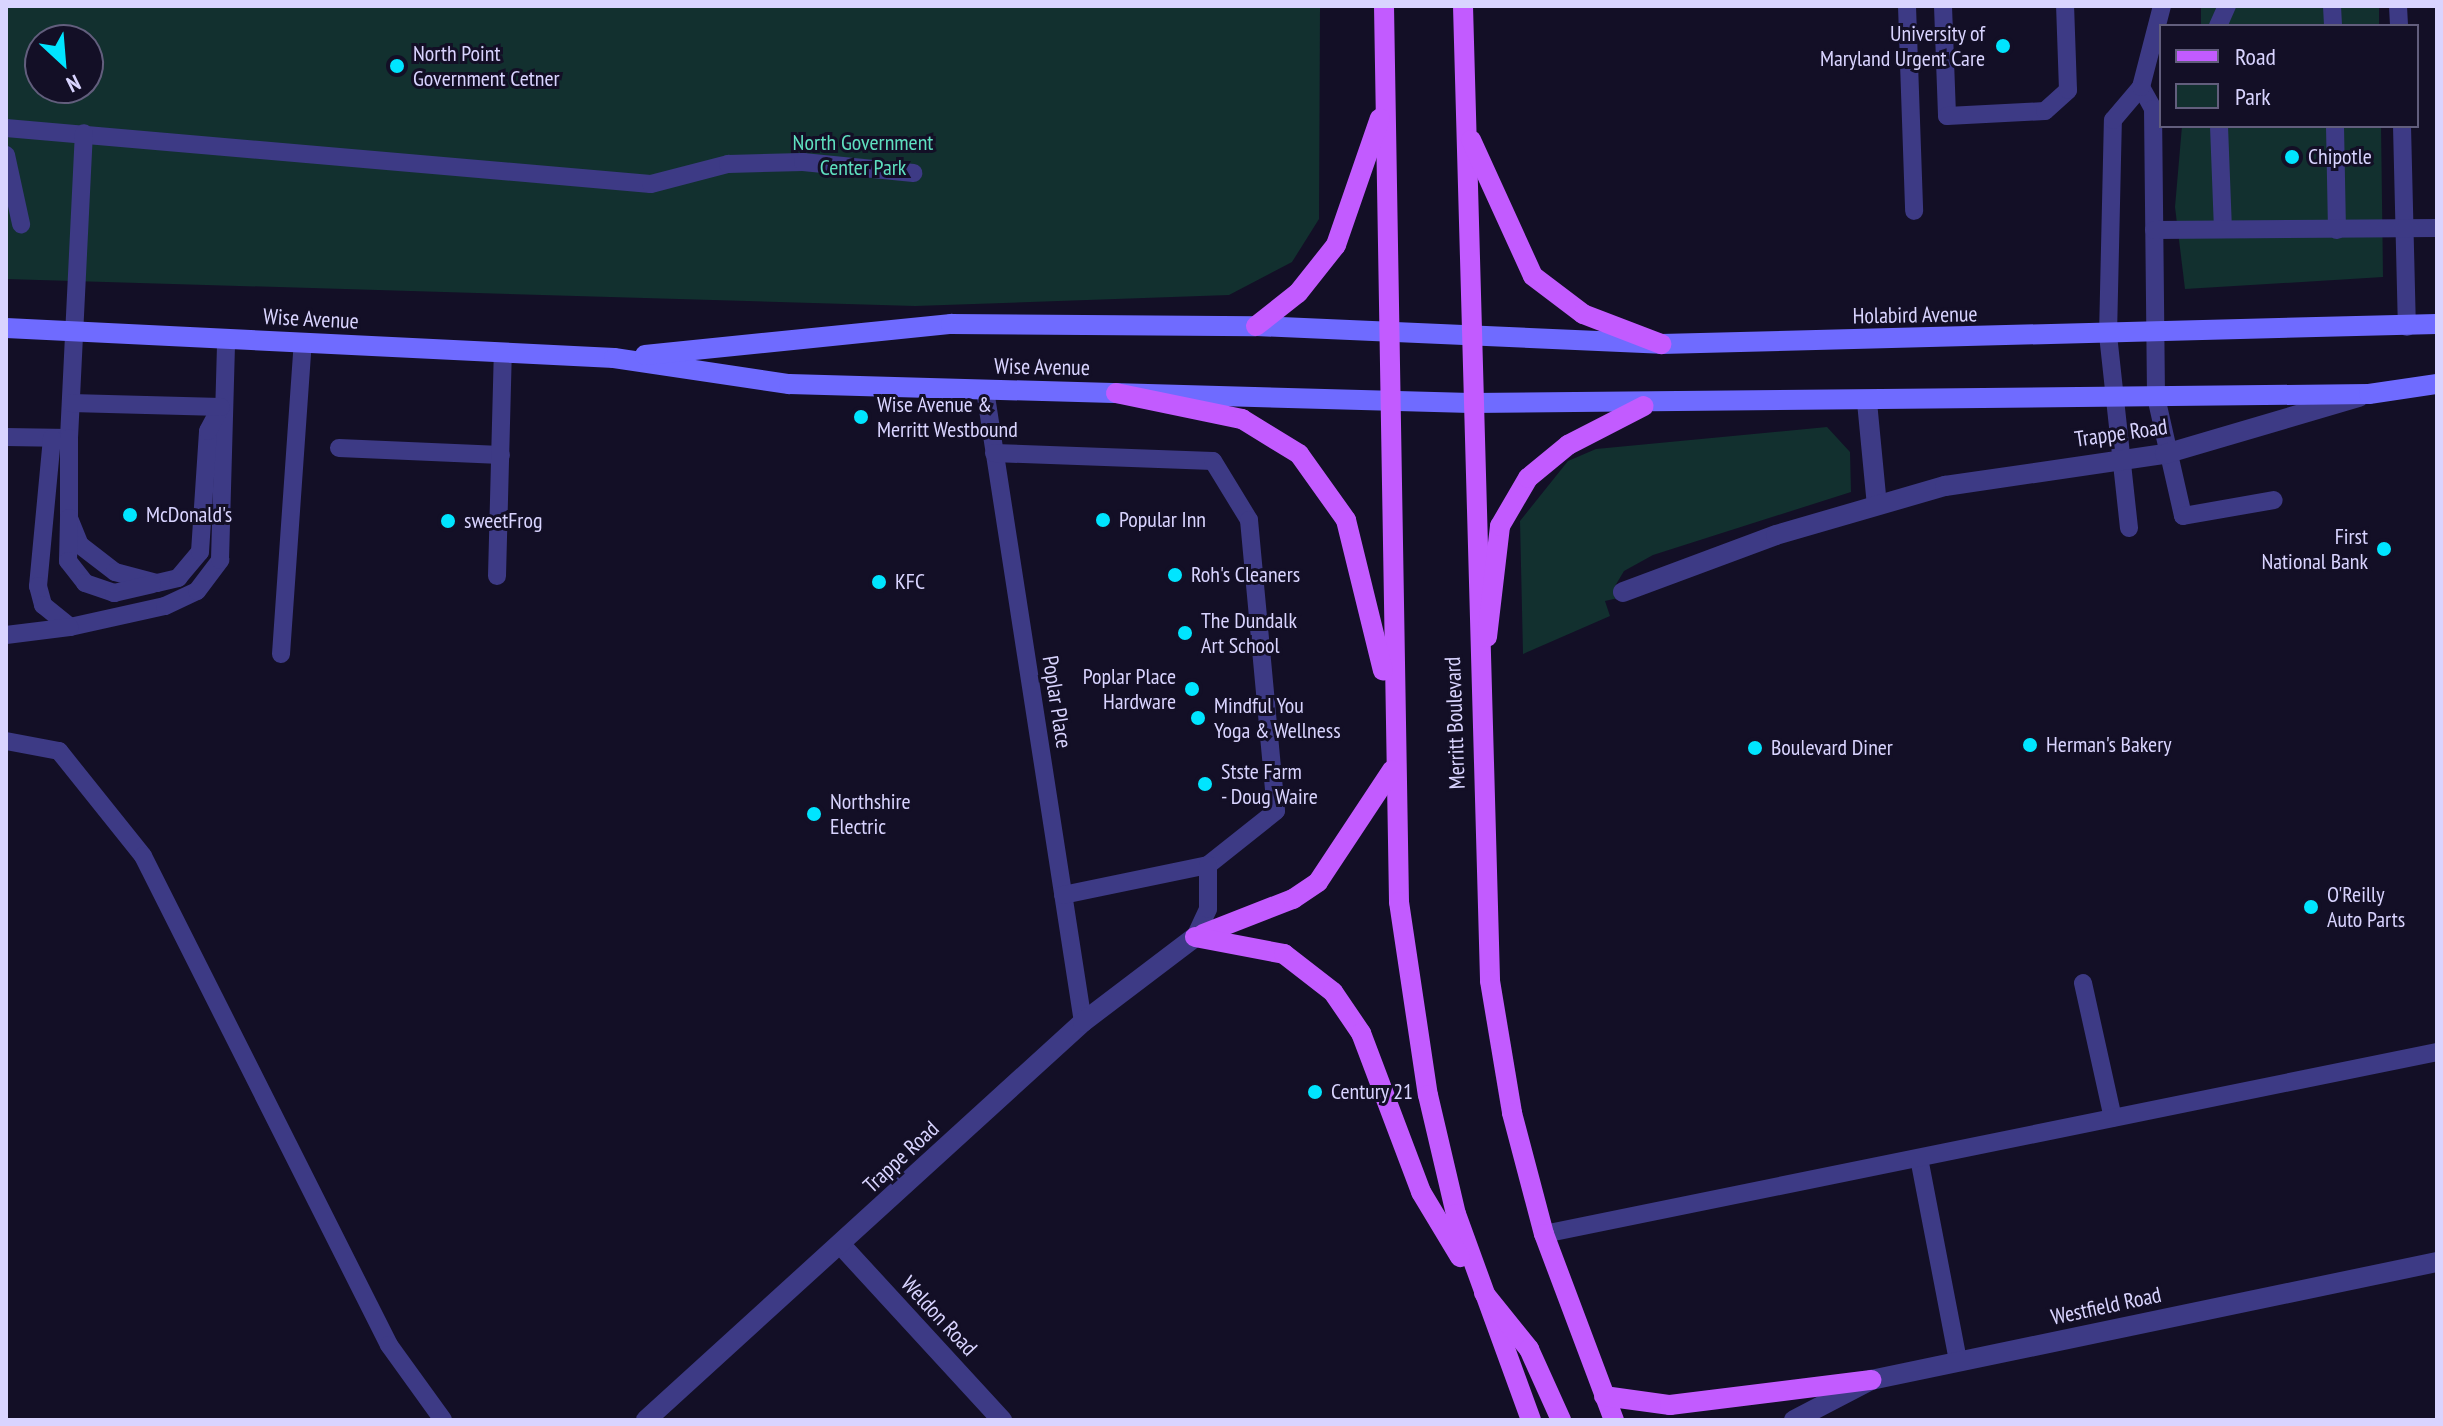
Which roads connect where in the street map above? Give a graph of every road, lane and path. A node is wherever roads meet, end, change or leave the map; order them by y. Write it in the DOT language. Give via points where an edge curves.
graph roads {
  1 [pos="1384,6"];
  2 [pos="1463,6"];
  3 [pos="1907,6"];
  4 [pos="1943,6"];
  5 [pos="2065,6"];
  6 [pos="2162,6"];
  7 [pos="2141,87"];
  8 [pos="1385,99"];
  9 [pos="1466,126"];
  10 [pos="6,128"];
  11 [pos="2219,128"];
  12 [pos="2335,128"];
  13 [pos="2402,128"];
  14 [pos="84,133"];
  15 [pos="6,155"];
  16 [pos="913,173"];
  17 [pos="1914,211"];
  18 [pos="21,224"];
  19 [pos="2437,228"];
  20 [pos="2223,229"];
  21 [pos="2405,229"];
  22 [pos="2154,230"];
  23 [pos="2337,230"];
  24 [pos="2437,324"];
  25 [pos="1256,326"];
  26 [pos="2407,327"];
  27 [pos="6,328"];
  28 [pos="77,332"];
  29 [pos="1393,332"];
  30 [pos="1470,335"];
  31 [pos="2156,335"];
  32 [pos="2108,336"];
  33 [pos="226,339"];
  34 [pos="303,343"];
  35 [pos="1661,344"];
  36 [pos="503,352"];
  37 [pos="614,358"];
  38 [pos="2437,384"];
  39 [pos="985,390"];
  40 [pos="1116,393"];
  41 [pos="2369,394"];
  42 [pos="2156,397"];
  43 [pos="2111,398"];
  44 [pos="1393,401"];
  45 [pos="1867,402"];
  46 [pos="71,403"];
  47 [pos="1471,403"];
  48 [pos="1644,406"];
  49 [pos="221,407"];
  50 [pos="6,437"];
  51 [pos="60,438"];
  52 [pos="339,448"];
  53 [pos="994,453"];
  54 [pos="2165,454"];
  55 [pos="501,455"];
  56 [pos="2118,459"];
  57 [pos="2274,500"];
  58 [pos="1877,505"];
  59 [pos="69,518"];
  60 [pos="2129,528"];
  61 [pos="497,576"];
  62 [pos="157,583"];
  63 [pos="1623,592"];
  64 [pos="70,627"];
  65 [pos="6,635"];
  66 [pos="281,654"];
  67 [pos="1391,701"];
  68 [pos="1478,712"];
  69 [pos="6,741"];
  70 [pos="1392,770"];
  71 [pos="1208,865"];
  72 [pos="1063,895"];
  73 [pos="1195,937"];
  74 [pos="2083,983"];
  75 [pos="1083,1022"];
  76 [pos="2437,1052"];
  77 [pos="2113,1118"];
  78 [pos="1919,1158"];
  79 [pos="1544,1234"];
  80 [pos="841,1245"];
  81 [pos="2437,1262"];
  82 [pos="1475,1282"];
  83 [pos="1958,1361"];
  84 [pos="1871,1380"];
  85 [pos="1604,1396"];
  86 [pos="443,1420"];
  87 [pos="646,1420"];
  88 [pos="1002,1420"];
  89 [pos="1531,1420"];
  90 [pos="1561,1420"];
  91 [pos="1614,1420"];
  92 [pos="1794,1420"];
  1 -- 8 [label="main road"];
  2 -- 9 [label="main road, Merritt Boulevard"];
  3 -- 17 [label="lane"];
  4 -- 5 [label="lane" via="1947,116 2045,111 2068,90"];
  6 -- 7 [label="lane"];
  7 -- 22 [label="lane" via="2153,109"];
  7 -- 32 [label="lane" via="2113,120"];
  8 -- 25 [label="main road" via="1336,245 1298,293"];
  8 -- 29 [label="main road"];
  9 -- 30 [label="main road, Merritt Boulevard"];
  9 -- 35 [label="main road" via="1533,276 1583,314"];
  10 -- 14 [label="lane"];
  11 -- 20 [label="lane"];
  12 -- 23 [label="lane"];
  13 -- 21 [label="lane"];
  14 -- 16 [label="lane" via="651,184 728,164 803,162"];
  14 -- 28 [label="lane"];
  15 -- 18 [label="lane"];
  19 -- 21 [label="lane"];
  20 -- 22 [label="lane"];
  20 -- 23 [label="lane"];
  21 -- 23 [label="lane"];
  21 -- 26 [label="lane"];
  22 -- 31 [label="lane"];
  24 -- 26 [label="main road, Holabird Avenue"];
  25 -- 29 [label="main road, Wise Avenue"];
  25 -- 37 [label="main road, Wise Avenue" via="951,324"];
  26 -- 31 [label="main road, Holabird Avenue"];
  27 -- 28 [label="main road, Wise Avenue"];
  28 -- 33 [label="main road, Wise Avenue"];
  28 -- 46 [label="lane"];
  29 -- 30 [label="main road, Holabird Avenue"];
  29 -- 44 [label="main road"];
  30 -- 35 [label="main road, Holabird Avenue"];
  30 -- 47 [label="main road, Merritt Boulevard"];
  31 -- 32 [label="main road, Holabird Avenue"];
  31 -- 42 [label="lane"];
  32 -- 35 [label="main road, Holabird Avenue"];
  32 -- 43 [label="lane"];
  33 -- 34 [label="main road, Wise Avenue"];
  33 -- 49 [label="lane"];
  34 -- 36 [label="main road, Wise Avenue"];
  34 -- 66 [label="lane"];
  36 -- 37 [label="main road, Wise Avenue"];
  36 -- 55 [label="lane"];
  37 -- 39 [label="main road, Wise Avenue" via="789,384"];
  38 -- 41 [label="main road"];
  39 -- 40 [label="main road, Wise Avenue"];
  39 -- 53 [label="lane, Poplar Place"];
  40 -- 44 [label="main road, Wise Avenue"];
  40 -- 67 [label="main road" via="1242,419 1316,474 1346,520"];
  41 -- 42 [label="main road"];
  41 -- 54 [label="street, Trappe Road"];
  42 -- 43 [label="main road"];
  42 -- 54 [label="lane"];
  43 -- 45 [label="main road"];
  43 -- 56 [label="lane"];
  44 -- 47 [label="main road, Wise Avenue"];
  44 -- 67 [label="main road"];
  45 -- 48 [label="main road"];
  45 -- 58 [label="street"];
  46 -- 49 [label="lane"];
  46 -- 51 [label="lane"];
  47 -- 48 [label="main road"];
  47 -- 68 [label="main road, Merritt Boulevard"];
  48 -- 68 [label="main road" via="1568,445 1513,500 1500,526"];
  49 -- 62 [label="lane" via="208,431 200,552 178,578"];
  49 -- 64 [label="lane" via="220,560 197,591 165,606"];
  50 -- 51 [label="lane"];
  51 -- 59 [label="lane"];
  51 -- 64 [label="lane" via="38,586 43,605"];
  52 -- 55 [label="lane"];
  53 -- 71 [label="lane" via="1213,461 1249,520 1276,811"];
  53 -- 72 [label="lane, Poplar Place"];
  54 -- 56 [label="street, Trappe Road"];
  54 -- 57 [label="lane" via="2183,516"];
  55 -- 61 [label="lane"];
  56 -- 58 [label="street, Trappe Road" via="2035,468"];
  56 -- 60 [label="lane"];
  58 -- 63 [label="street, Trappe Road"];
  59 -- 62 [label="lane" via="80,545 115,572"];
  59 -- 62 [label="lane" via="68,561 85,583 114,593"];
  64 -- 65 [label="lane"];
  67 -- 70 [label="main road"];
  68 -- 79 [label="main road, Merritt Boulevard" via="1490,981 1512,1113"];
  69 -- 86 [label="lane" via="59,751 143,856 389,1345"];
  70 -- 73 [label="main road" via="1318,882 1271,909"];
  70 -- 82 [label="main road" via="1410,998"];
  71 -- 72 [label="lane"];
  71 -- 73 [label="lane" via="1208,909"];
  72 -- 75 [label="lane, Poplar Place"];
  73 -- 75 [label="street, Trappe Road"];
  73 -- 82 [label="main road" via="1284,954 1333,992 1361,1033 1421,1192"];
  74 -- 77 [label="lane"];
  75 -- 80 [label="street, Trappe Road"];
  76 -- 77 [label="lane"];
  77 -- 78 [label="lane"];
  78 -- 79 [label="lane"];
  78 -- 83 [label="lane"];
  79 -- 85 [label="main road, Merritt Boulevard"];
  80 -- 87 [label="street, Trappe Road"];
  80 -- 88 [label="street, Weldon Road"];
  81 -- 83 [label="street, Westfield Road"];
  82 -- 89 [label="main road"];
  82 -- 90 [label="main road" via="1529,1349"];
  83 -- 84 [label="street, Westfield Road"];
  84 -- 85 [label="main road" via="1670,1405"];
  84 -- 92 [label="street, Westfield Road"];
  85 -- 91 [label="main road, Merritt Boulevard"];
}
